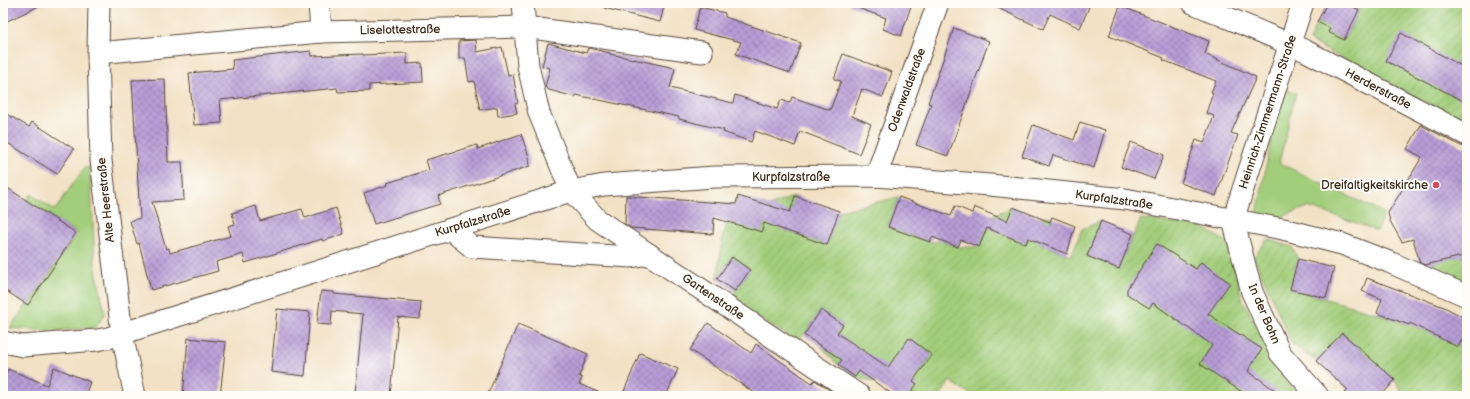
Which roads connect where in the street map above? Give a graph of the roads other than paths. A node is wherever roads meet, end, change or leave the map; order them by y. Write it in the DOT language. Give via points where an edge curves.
graph roads {
  1 [pos="98,3"];
  2 [pos="319,3"];
  3 [pos="523,3"];
  4 [pos="938,3"];
  5 [pos="1193,3"];
  6 [pos="1303,3"];
  7 [pos="525,27"];
  8 [pos="321,32"];
  9 [pos="1290,44"];
  10 [pos="702,52"];
  11 [pos="98,53"];
  12 [pos="1467,135"];
  13 [pos="876,176"];
  14 [pos="571,191"];
  15 [pos="1233,220"];
  16 [pos="450,229"];
  17 [pos="649,254"];
  18 [pos="1467,296"];
  19 [pos="122,334"];
  20 [pos="3,342"];
  21 [pos="135,396"];
  22 [pos="860,396"];
  23 [pos="1318,396"];
  1 -- 11 [label="street, Alte Heerstraße"];
  2 -- 8 [label="street"];
  3 -- 7 [label="street"];
  4 -- 13 [label="street, Odenwaldstraße"];
  5 -- 9 [label="street, Herderstraße"];
  6 -- 9 [label="street, Heinrich-Zimmermann-Straße"];
  7 -- 8 [label="street, Liselottestraße"];
  7 -- 10 [label="street, Liselottestraße"];
  7 -- 14 [label="street" via="528,66 539,113"];
  8 -- 11 [label="street, Liselottestraße"];
  9 -- 12 [label="street, Herderstraße"];
  9 -- 15 [label="street, Heinrich-Zimmermann-Straße"];
  11 -- 19 [label="street, Alte Heerstraße" via="101,160"];
  13 -- 14 [label="street, Kurpfalzstraße" via="714,177 604,185"];
  13 -- 15 [label="street, Kurpfalzstraße" via="1125,200"];
  14 -- 16 [label="street, Kurpfalzstraße"];
  14 -- 17 [label="street, Gartenstraße" via="598,220"];
  15 -- 18 [label="street, Kurpfalzstraße" via="1284,229 1342,244"];
  15 -- 23 [label="street, In der Bohn" via="1252,292 1280,353"];
  16 -- 17 [label="street" via="472,247 631,257"];
  16 -- 19 [label="street, Kurpfalzstraße"];
  17 -- 22 [label="street, Gartenstraße"];
  19 -- 20 [label="street, Kurpfalzstraße" via="97,340 23,346"];
  19 -- 21 [label="street, Alte Heerstraße"];
}
